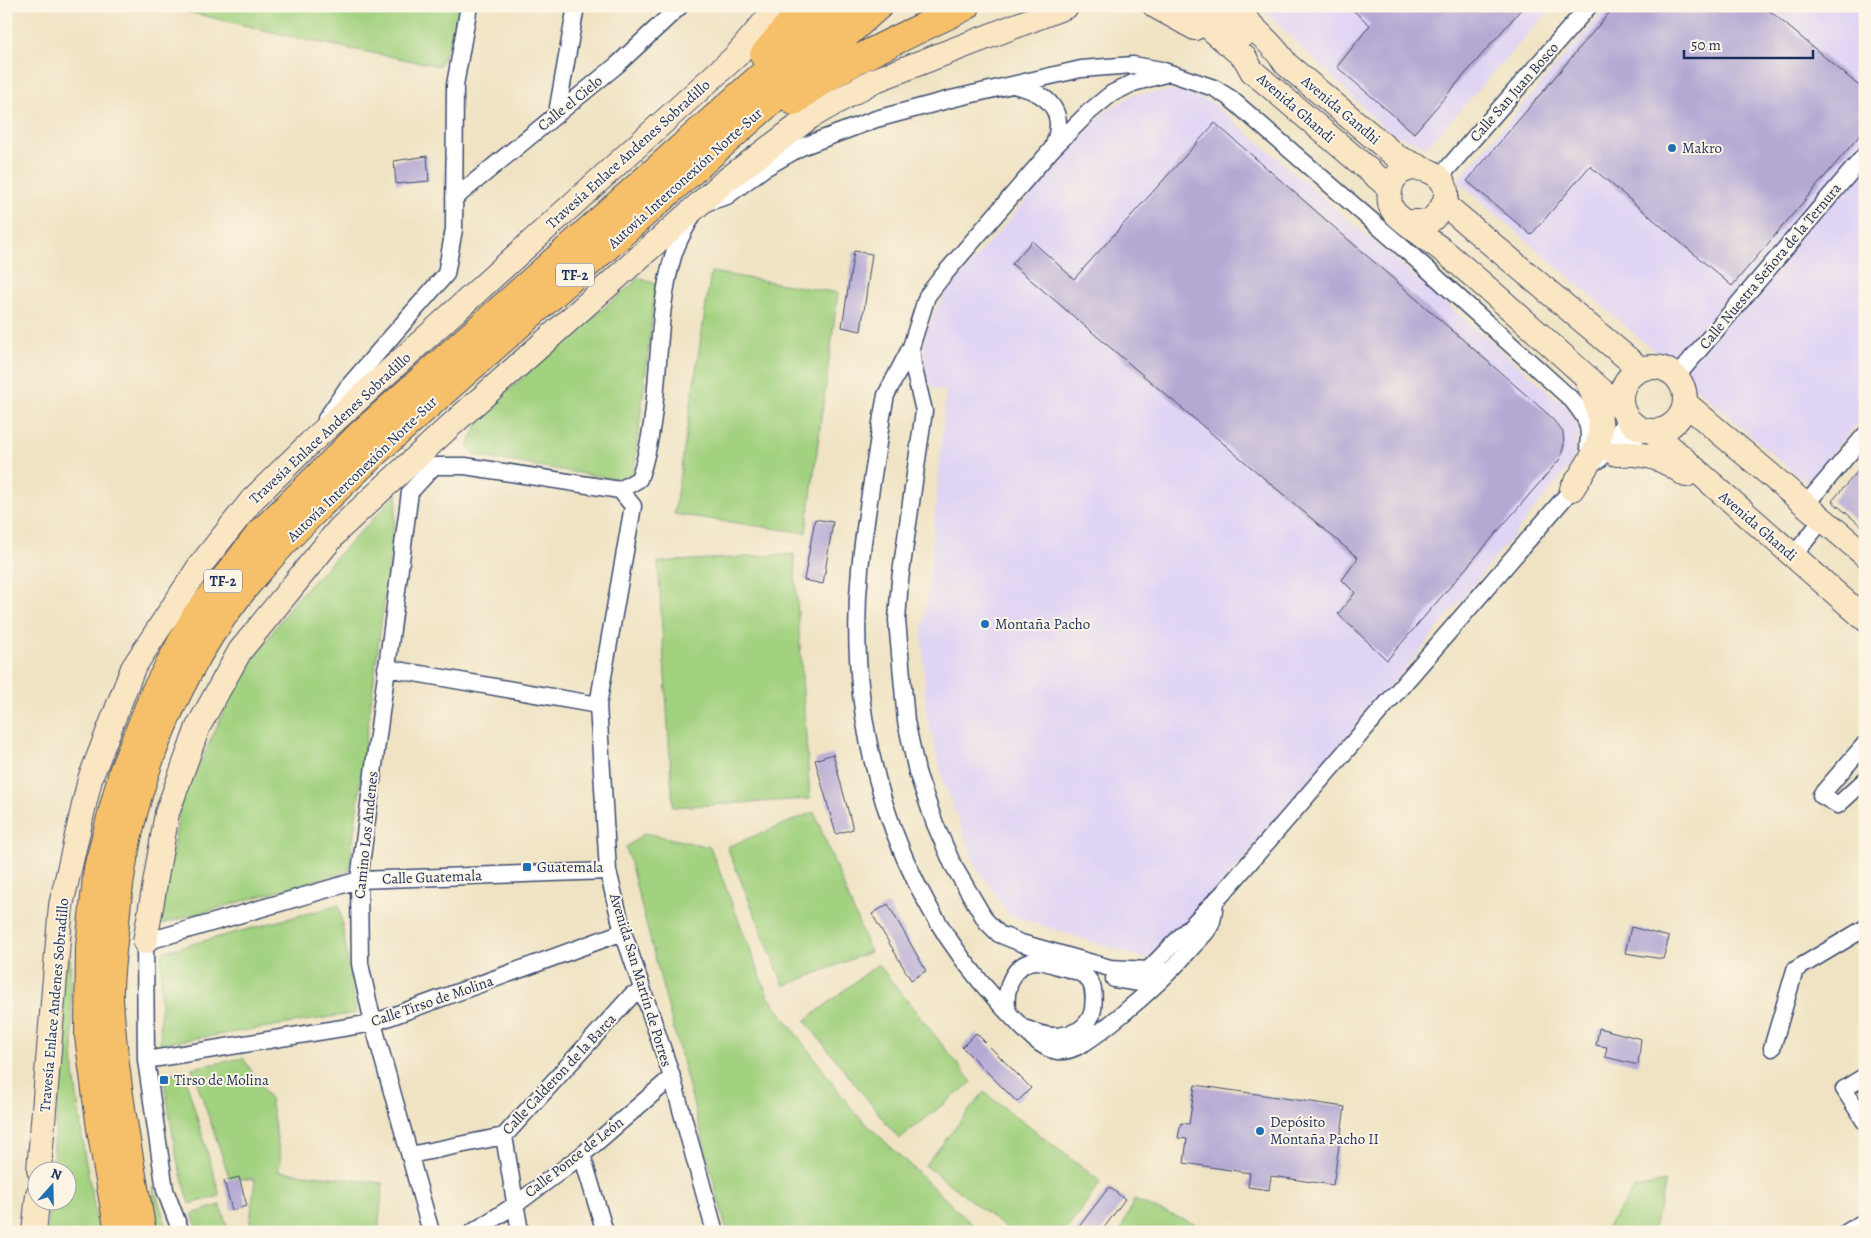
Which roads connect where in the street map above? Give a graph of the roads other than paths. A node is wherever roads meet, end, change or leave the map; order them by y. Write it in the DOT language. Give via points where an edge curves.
graph roads {
  1 [pos="469,6"];
  2 [pos="576,6"];
  3 [pos="680,6"];
  4 [pos="778,6"];
  5 [pos="805,6"];
  6 [pos="840,6"];
  7 [pos="878,6"];
  8 [pos="966,6"];
  9 [pos="1067,6"];
  10 [pos="1155,6"];
  11 [pos="1184,6"];
  12 [pos="1211,6"];
  13 [pos="1234,6"];
  14 [pos="1588,6"];
  15 [pos="1286,64"];
  16 [pos="1252,70"];
  17 [pos="1170,72"];
  18 [pos="1011,85"];
  19 [pos="557,114"];
  20 [pos="720,114"];
  21 [pos="721,146"];
  22 [pos="1052,149"];
  23 [pos="1865,155"];
  24 [pos="1419,167"];
  25 [pos="1440,177"];
  26 [pos="1390,188"];
  27 [pos="456,197"];
  28 [pos="1444,204"];
  29 [pos="698,205"];
  30 [pos="1408,222"];
  31 [pos="911,347"];
  32 [pos="1640,369"];
  33 [pos="1585,376"];
  34 [pos="1676,376"];
  35 [pos="1685,403"];
  36 [pos="1636,422"];
  37 [pos="1865,435"];
  38 [pos="310,443"];
  39 [pos="1616,454"];
  40 [pos="1572,488"];
  41 [pos="620,490"];
  42 [pos="1727,498"];
  43 [pos="1806,504"];
  44 [pos="1824,519"];
  45 [pos="1865,555"];
  46 [pos="1793,556"];
  47 [pos="1865,619"];
  48 [pos="386,668"];
  49 [pos="598,705"];
  50 [pos="1865,744"];
  51 [pos="1865,780"];
  52 [pos="608,871"];
  53 [pos="359,880"];
  54 [pos="1215,901"];
  55 [pos="1199,918"];
  56 [pos="1865,928"];
  57 [pos="623,932"];
  58 [pos="145,942"];
  59 [pos="1076,971"];
  60 [pos="642,992"];
  61 [pos="1008,1012"];
  62 [pos="373,1023"];
  63 [pos="1021,1026"];
  64 [pos="1772,1048"];
  65 [pos="146,1060"];
  66 [pos="1865,1076"];
  67 [pos="672,1077"];
  68 [pos="1865,1122"];
  69 [pos="504,1136"];
  70 [pos="410,1155"];
  71 [pos="582,1155"];
  72 [pos="41,1160"];
  73 [pos="515,1205"];
  74 [pos="36,1210"];
  75 [pos="1865,1221"];
  76 [pos="34,1232"];
  77 [pos="119,1232"];
  78 [pos="142,1232"];
  79 [pos="182,1232"];
  80 [pos="431,1232"];
  81 [pos="473,1232"];
  82 [pos="520,1232"];
  83 [pos="605,1232"];
  84 [pos="715,1232"];
  85 [pos="1847,1232"];
  1 -- 27 [label="street" via="455,85"];
  2 -- 19 [label="street"];
  3 -- 19 [label="street, Calle el Cielo" via="617,65"];
  4 -- 38 [label="street, Travesía Enlace Andenes Sobradillo" via="736,56"];
  5 -- 20 [label="highway" via="772,47 736,81"];
  6 -- 20 [label="highway, Autovía Interconexión Norte-Sur / TF-2"];
  7 -- 21 [label="highway, Autovía Interconexión Norte-Sur / TF-2"];
  8 -- 21 [label="highway" via="841,69 807,90 757,132"];
  9 -- 29 [label="street" via="918,62 845,96 810,117"];
  10 -- 16 [label="street" via="1197,30 1239,65"];
  11 -- 16 [label="street, Avenida Ghandi" via="1245,58"];
  12 -- 15 [label="street, Avenida Ghandi" via="1273,58"];
  13 -- 15 [label="street"];
  14 -- 25 [label="street, Calle San Juan Bosco"];
  15 -- 24 [label="street, Avenida Gandhi" via="1397,157"];
  16 -- 26 [label="street, Avenida Ghandi"];
  17 -- 18 [label="street" via="1133,66 1105,66"];
  17 -- 22 [label="street" via="1133,83 1111,94"];
  17 -- 40 [label="street" via="1214,88 1230,98 1572,400 1584,415 1590,437"];
  18 -- 22 [label="street" via="1036,90 1050,102 1057,120 1058,135"];
  18 -- 29 [label="street" via="876,119 831,135 780,158 727,196"];
  19 -- 27 [label="street, Calle el Cielo"];
  20 -- 77 [label="highway, Autovía Interconexión Norte-Sur / TF-2" via="360,435 259,535 196,616 155,692 123,772 98,868 90,947 88,1036"];
  21 -- 78 [label="highway, Autovía Interconexión Norte-Sur / TF-2" via="374,453 314,511 252,579 217,625 187,677 159,735 132,813 117,893 109,998 122,1116"];
  22 -- 31 [label="street" via="927,296"];
  23 -- 34 [label="street, Calle Nuestra Señora de la Ternura"];
  24 -- 25 [label="street" via="1430,169"];
  24 -- 26 [label="street" via="1403,171 1395,177"];
  25 -- 28 [label="street" via="1445,186"];
  26 -- 30 [label="street" via="1389,201 1394,212"];
  27 -- 38 [label="street" via="446,274 348,388"];
  28 -- 30 [label="street" via="1442,211 1429,222"];
  28 -- 32 [label="street"];
  29 -- 41 [label="street" via="674,252 662,318 647,456 639,479"];
  29 -- 58 [label="street" via="339,529 240,651 198,726 167,813"];
  30 -- 33 [label="street, Avenida Ghandi"];
  31 -- 55 [label="street" via="924,411 900,580 897,620 901,670 906,721 917,772 953,866 986,921 999,934 1110,968 1148,970"];
  31 -- 61 [label="street" via="886,395 860,567 857,622 863,708 879,789 914,880 934,917 973,974"];
  32 -- 34 [label="street" via="1659,367"];
  32 -- 36 [label="street" via="1626,381 1620,398"];
  33 -- 36 [label="street, Avenida Ghandi"];
  33 -- 40 [label="street" via="1598,407 1601,435"];
  34 -- 35 [label="street" via="1683,389"];
  35 -- 36 [label="street" via="1677,420 1670,426"];
  35 -- 43 [label="street"];
  36 -- 39 [label="street"];
  36 -- 40 [label="street"];
  36 -- 42 [label="street, Avenida Ghandi"];
  37 -- 43 [label="street"];
  38 -- 72 [label="street, Travesía Enlace Andenes Sobradillo" via="252,500 199,567 133,668 90,779 61,906"];
  39 -- 40 [label="street"];
  39 -- 42 [label="street" via="1637,453 1669,464 1702,487"];
  40 -- 54 [label="street"];
  41 -- 48 [label="street, Camino Los Andenes" via="465,466 434,466 410,492"];
  41 -- 49 [label="street, Avenida San Martín de Porres" via="633,506"];
  42 -- 46 [label="street, Avenida Ghandi"];
  43 -- 44 [label="street"];
  44 -- 45 [label="street"];
  44 -- 46 [label="street"];
  46 -- 47 [label="street, Avenida Ghandi"];
  48 -- 49 [label="street"];
  48 -- 53 [label="street, Camino Los Andenes"];
  49 -- 52 [label="street, Avenida San Martín de Porres"];
  50 -- 51 [label="street" via="1822,795 1838,805"];
  52 -- 53 [label="street, Calle Guatemala"];
  52 -- 57 [label="street, Avenida San Martín de Porres"];
  53 -- 58 [label="street, Calle Guatemala"];
  53 -- 62 [label="street, Camino Los Andenes" via="360,964"];
  54 -- 55 [label="street"];
  54 -- 63 [label="street" via="1210,927 1173,970 1081,1047 1055,1052"];
  55 -- 59 [label="street" via="1195,930 1178,953 1156,975 1140,983"];
  56 -- 64 [label="street" via="1795,970"];
  57 -- 60 [label="street, Avenida San Martín de Porres"];
  57 -- 62 [label="street, Calle Tirso de Molina"];
  58 -- 65 [label="street"];
  59 -- 61 [label="street" via="1041,961 1027,963 1008,986 1005,1000"];
  59 -- 63 [label="street" via="1088,979 1094,998 1092,1014 1084,1028 1070,1035 1054,1037"];
  60 -- 67 [label="street, Avenida San Martín de Porres"];
  60 -- 69 [label="street, Calle Calderon de la Barca" via="632,995"];
  61 -- 63 [label="street"];
  62 -- 65 [label="street, Calle Tirso de Molina"];
  62 -- 70 [label="street, Camino Los Andenes"];
  65 -- 79 [label="street" via="165,1190"];
  66 -- 68 [label="street" via="1844,1089"];
  67 -- 71 [label="street, Calle Ponce de León"];
  67 -- 84 [label="street, Avenida San Martín de Porres"];
  69 -- 70 [label="street, Calle Calderon de la Barca"];
  69 -- 73 [label="street"];
  70 -- 80 [label="street, Camino Los Andenes"];
  71 -- 73 [label="street, Calle Ponce de León"];
  71 -- 83 [label="street"];
  73 -- 81 [label="street, Calle Ponce de León"];
  73 -- 82 [label="street"];
  74 -- 76 [label="street"];
  75 -- 85 [label="street"];
}
